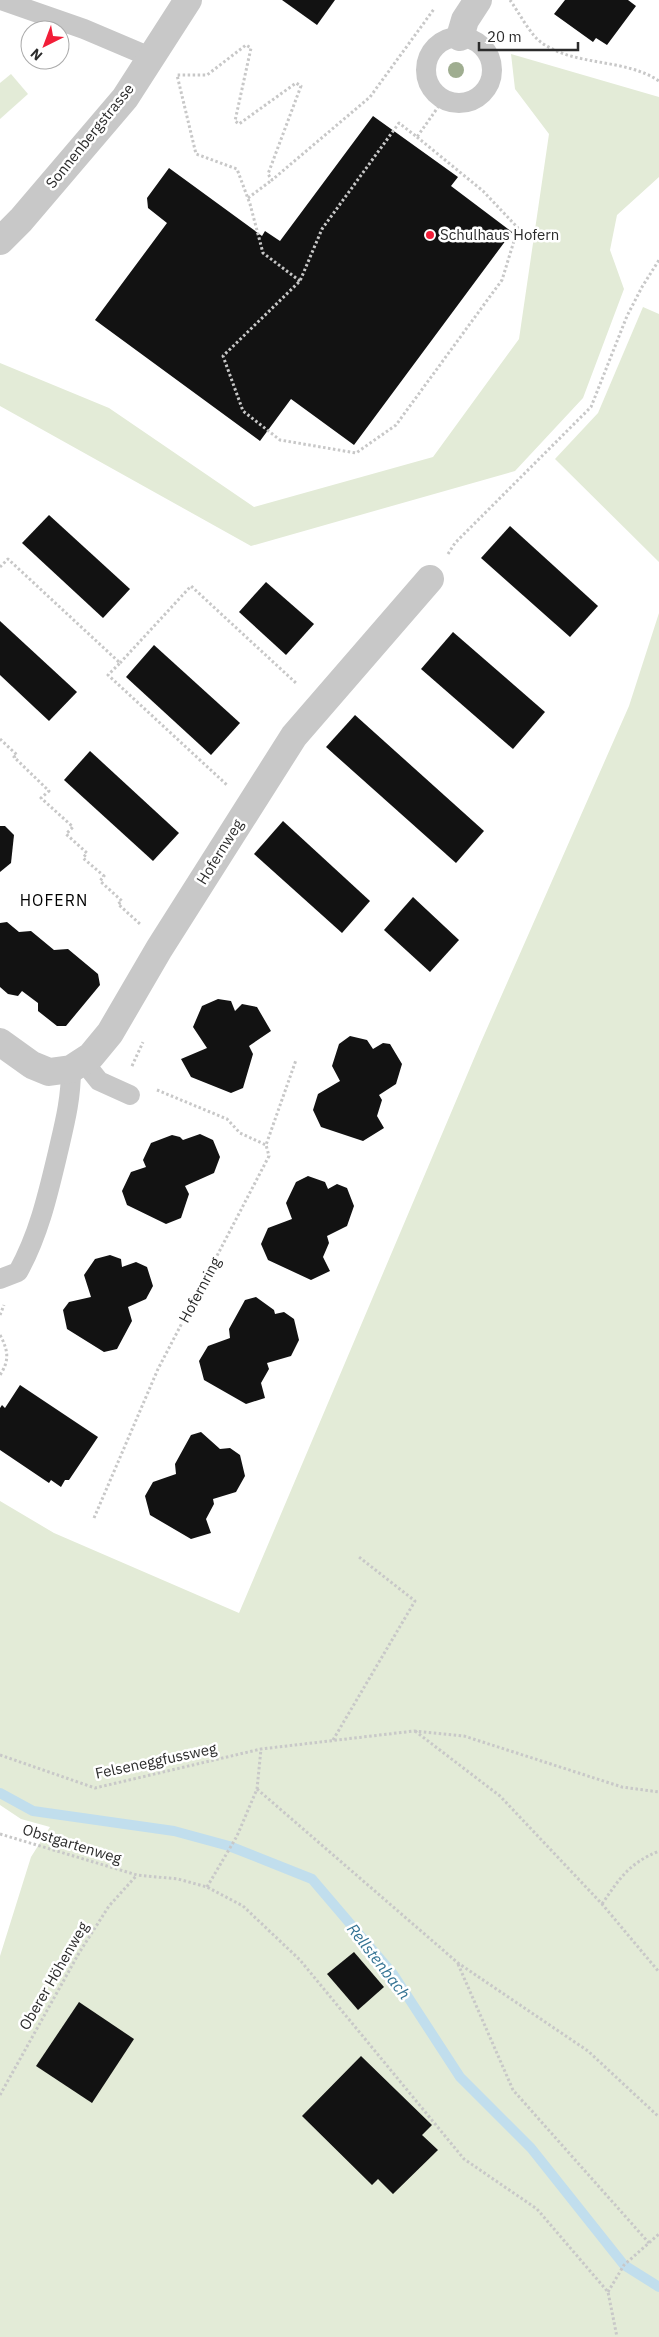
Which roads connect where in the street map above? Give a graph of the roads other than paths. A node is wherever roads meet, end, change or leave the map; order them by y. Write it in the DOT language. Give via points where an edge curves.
graph roads {
  1 [pos="1,0"];
  2 [pos="188,0"];
  3 [pos="468,19"];
  4 [pos="150,57"];
  5 [pos="0,241"];
  6 [pos="430,579"];
  7 [pos="0,1042"];
  8 [pos="77,1065"];
  9 [pos="130,1095"];
  10 [pos="0,1279"];
  1 -- 4 [label="lane" via="84,29"];
  2 -- 4 [label="street, Sonnenbergstrasse"];
  3 -- 3 [label="lane" via="475,42 488,53 492,74 483,93 475,100 453,103 443,100 428,84 426,62 438,43"];
  4 -- 5 [label="street, Sonnenbergstrasse" via="125,98"];
  6 -- 8 [label="street, Hofernweg" via="294,736 158,949 110,1033 91,1056"];
  7 -- 8 [label="street" via="32,1066 49,1072"];
  8 -- 9 [label="lane" via="99,1081"];
  8 -- 10 [label="lane" via="47,1200 33,1244 18,1272"];
}
